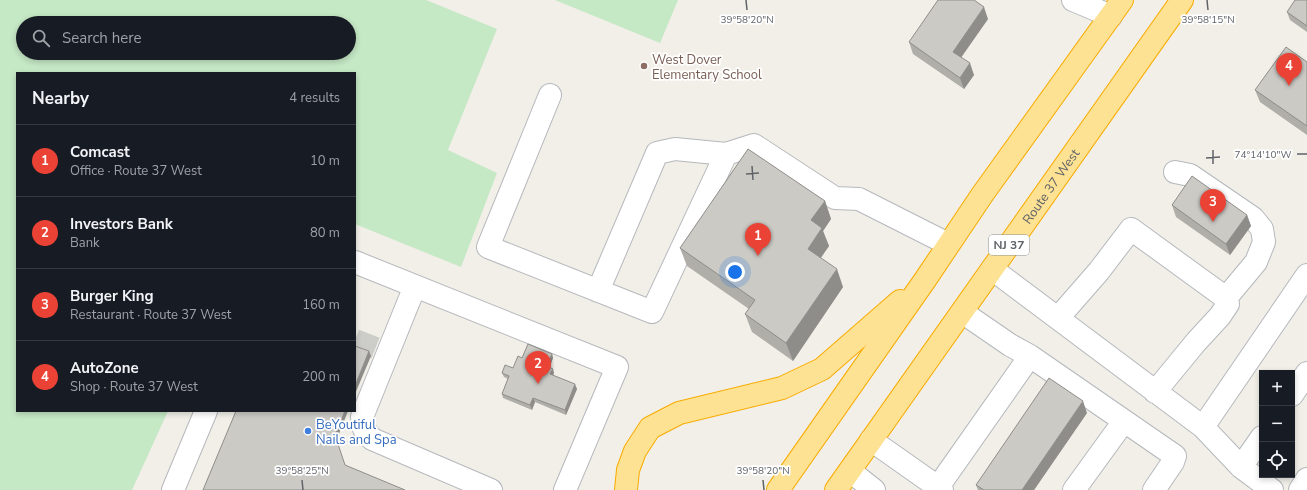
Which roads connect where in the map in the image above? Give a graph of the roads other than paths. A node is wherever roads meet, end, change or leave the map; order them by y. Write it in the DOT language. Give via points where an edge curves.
graph roads {
  1 [pos="1073,0"];
  2 [pos="1182,0"];
  3 [pos="1116,8"];
  4 [pos="550,95"];
  5 [pos="726,154"];
  6 [pos="1175,172"];
  7 [pos="948,244"];
  8 [pos="356,262"];
  9 [pos="992,269"];
  10 [pos="1307,275"];
  11 [pos="925,280"];
  12 [pos="416,286"];
  13 [pos="598,291"];
  14 [pos="1226,298"];
  15 [pos="962,312"];
  16 [pos="1058,318"];
  17 [pos="496,333"];
  18 [pos="1030,356"];
  19 [pos="1307,373"];
  20 [pos="612,380"];
  21 [pos="1295,391"];
  22 [pos="1155,392"];
  23 [pos="206,412"];
  24 [pos="1124,420"];
  25 [pos="1203,427"];
  26 [pos="871,440"];
  27 [pos="1259,441"];
  28 [pos="1241,467"];
  29 [pos="850,471"];
  30 [pos="1307,478"];
  31 [pos="940,489"];
  32 [pos="174,490"];
  33 [pos="491,490"];
  34 [pos="565,490"];
  35 [pos="626,490"];
  36 [pos="778,490"];
  37 [pos="836,490"];
  38 [pos="874,490"];
  39 [pos="1074,490"];
  40 [pos="1154,490"];
  41 [pos="1272,490"];
  42 [pos="1300,490"];
  1 -- 3 [label="street"];
  2 -- 9 [label="highway, Route 37 West / NJ 37"];
  3 -- 7 [label="highway"];
  4 -- 13 [label="street" via="488,247"];
  5 -- 7 [label="street" via="754,145 835,198 859,199"];
  5 -- 13 [label="street" via="675,148 657,154"];
  5 -- 13 [label="street" via="652,312"];
  6 -- 14 [label="street" via="1190,175 1254,218 1262,229 1264,242 1256,262"];
  7 -- 11 [label="highway"];
  8 -- 12 [label="street"];
  9 -- 15 [label="highway, Route 37 West / NJ 37"];
  9 -- 16 [label="street"];
  10 -- 25 [label="street"];
  11 -- 35 [label="highway" via="822,368 782,388 679,413 650,428 635,451 628,470"];
  11 -- 36 [label="highway"];
  12 -- 20 [label="street" via="617,367"];
  12 -- 33 [label="street" via="362,416 364,429 372,439"];
  14 -- 16 [label="street" via="1131,229"];
  14 -- 22 [label="street" via="1228,304 1220,316"];
  15 -- 18 [label="street"];
  15 -- 26 [label="highway, Route 37 West / NJ 37"];
  16 -- 22 [label="street"];
  17 -- 20 [label="street"];
  18 -- 24 [label="street"];
  18 -- 31 [label="street"];
  19 -- 21 [label="street"];
  20 -- 34 [label="street"];
  22 -- 25 [label="street"];
  23 -- 32 [label="street"];
  24 -- 39 [label="street"];
  24 -- 40 [label="street" via="1174,456 1173,462"];
  25 -- 28 [label="street"];
  26 -- 29 [label="highway, Route 37 West / NJ 37"];
  26 -- 31 [label="street"];
  27 -- 28 [label="street"];
  28 -- 41 [label="street"];
  29 -- 37 [label="highway, Route 37 West / NJ 37"];
  29 -- 38 [label="street"];
  30 -- 42 [label="street"];
}
